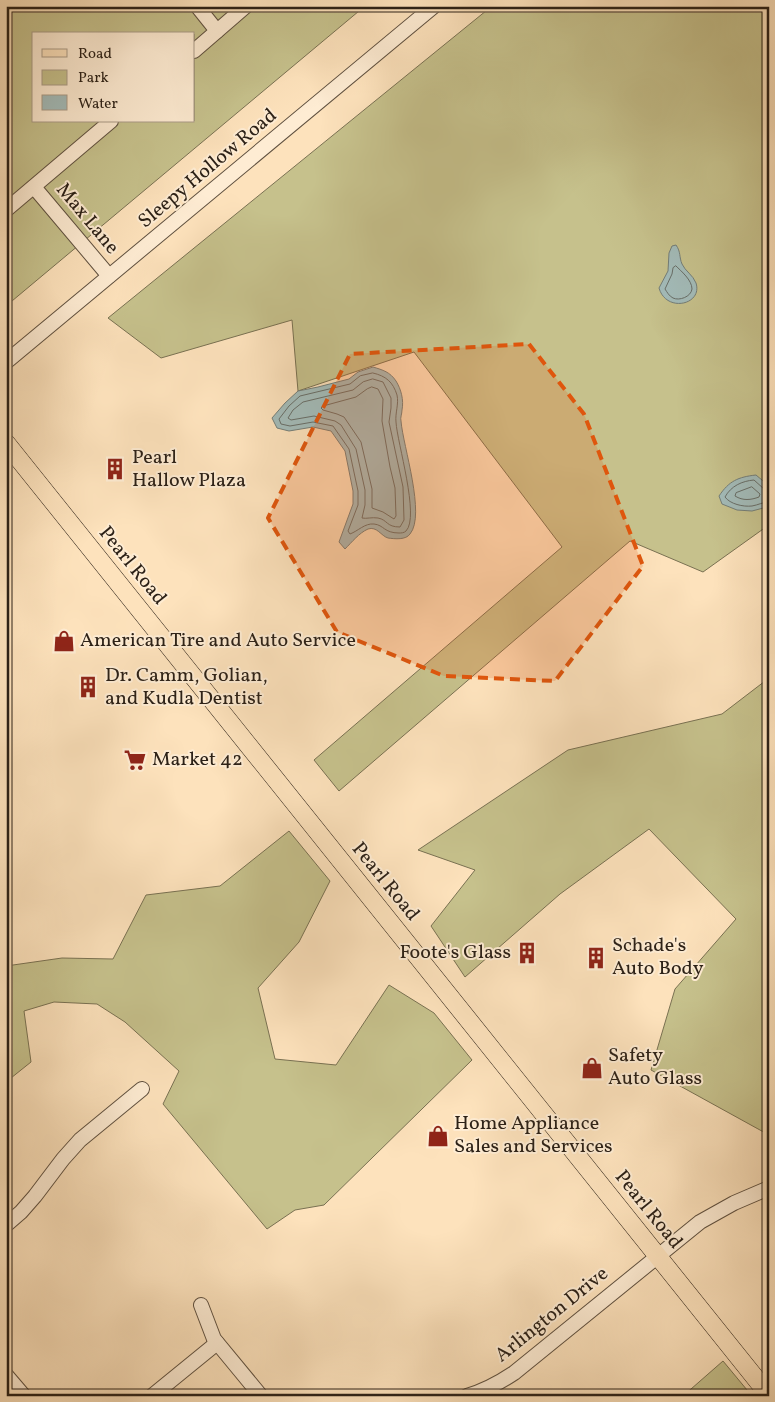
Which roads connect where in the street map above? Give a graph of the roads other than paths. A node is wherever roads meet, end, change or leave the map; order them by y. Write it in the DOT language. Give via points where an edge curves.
graph roads {
  1 [pos="197,6"];
  2 [pos="246,6"];
  3 [pos="434,6"];
  4 [pos="217,31"];
  5 [pos="195,50"];
  6 [pos="110,122"];
  7 [pos="34,187"];
  8 [pos="6,210"];
  9 [pos="109,276"];
  10 [pos="6,362"];
  11 [pos="6,442"];
  12 [pos="142,1089"];
  13 [pos="769,1188"];
  14 [pos="6,1225"];
  15 [pos="658,1256"];
  16 [pos="201,1305"];
  17 [pos="217,1343"];
  18 [pos="6,1375"];
  19 [pos="769,1395"];
  20 [pos="24,1396"];
  21 [pos="152,1396"];
  22 [pos="261,1396"];
  23 [pos="467,1396"];
  1 -- 4 [label="street"];
  2 -- 4 [label="street"];
  3 -- 9 [label="street, Sleepy Hollow Road"];
  4 -- 5 [label="street"];
  6 -- 7 [label="street"];
  7 -- 8 [label="street"];
  7 -- 9 [label="street, Max Lane"];
  9 -- 10 [label="street, Sleepy Hollow Road"];
  11 -- 15 [label="main road, Pearl Road"];
  12 -- 14 [label="street" via="80,1140 35,1196"];
  13 -- 15 [label="street, Arlington Drive" via="700,1222"];
  15 -- 19 [label="main road, Pearl Road"];
  15 -- 23 [label="street, Arlington Drive" via="514,1373 498,1384"];
  16 -- 17 [label="street"];
  17 -- 21 [label="street"];
  17 -- 22 [label="street"];
  18 -- 20 [label="street"];
}
